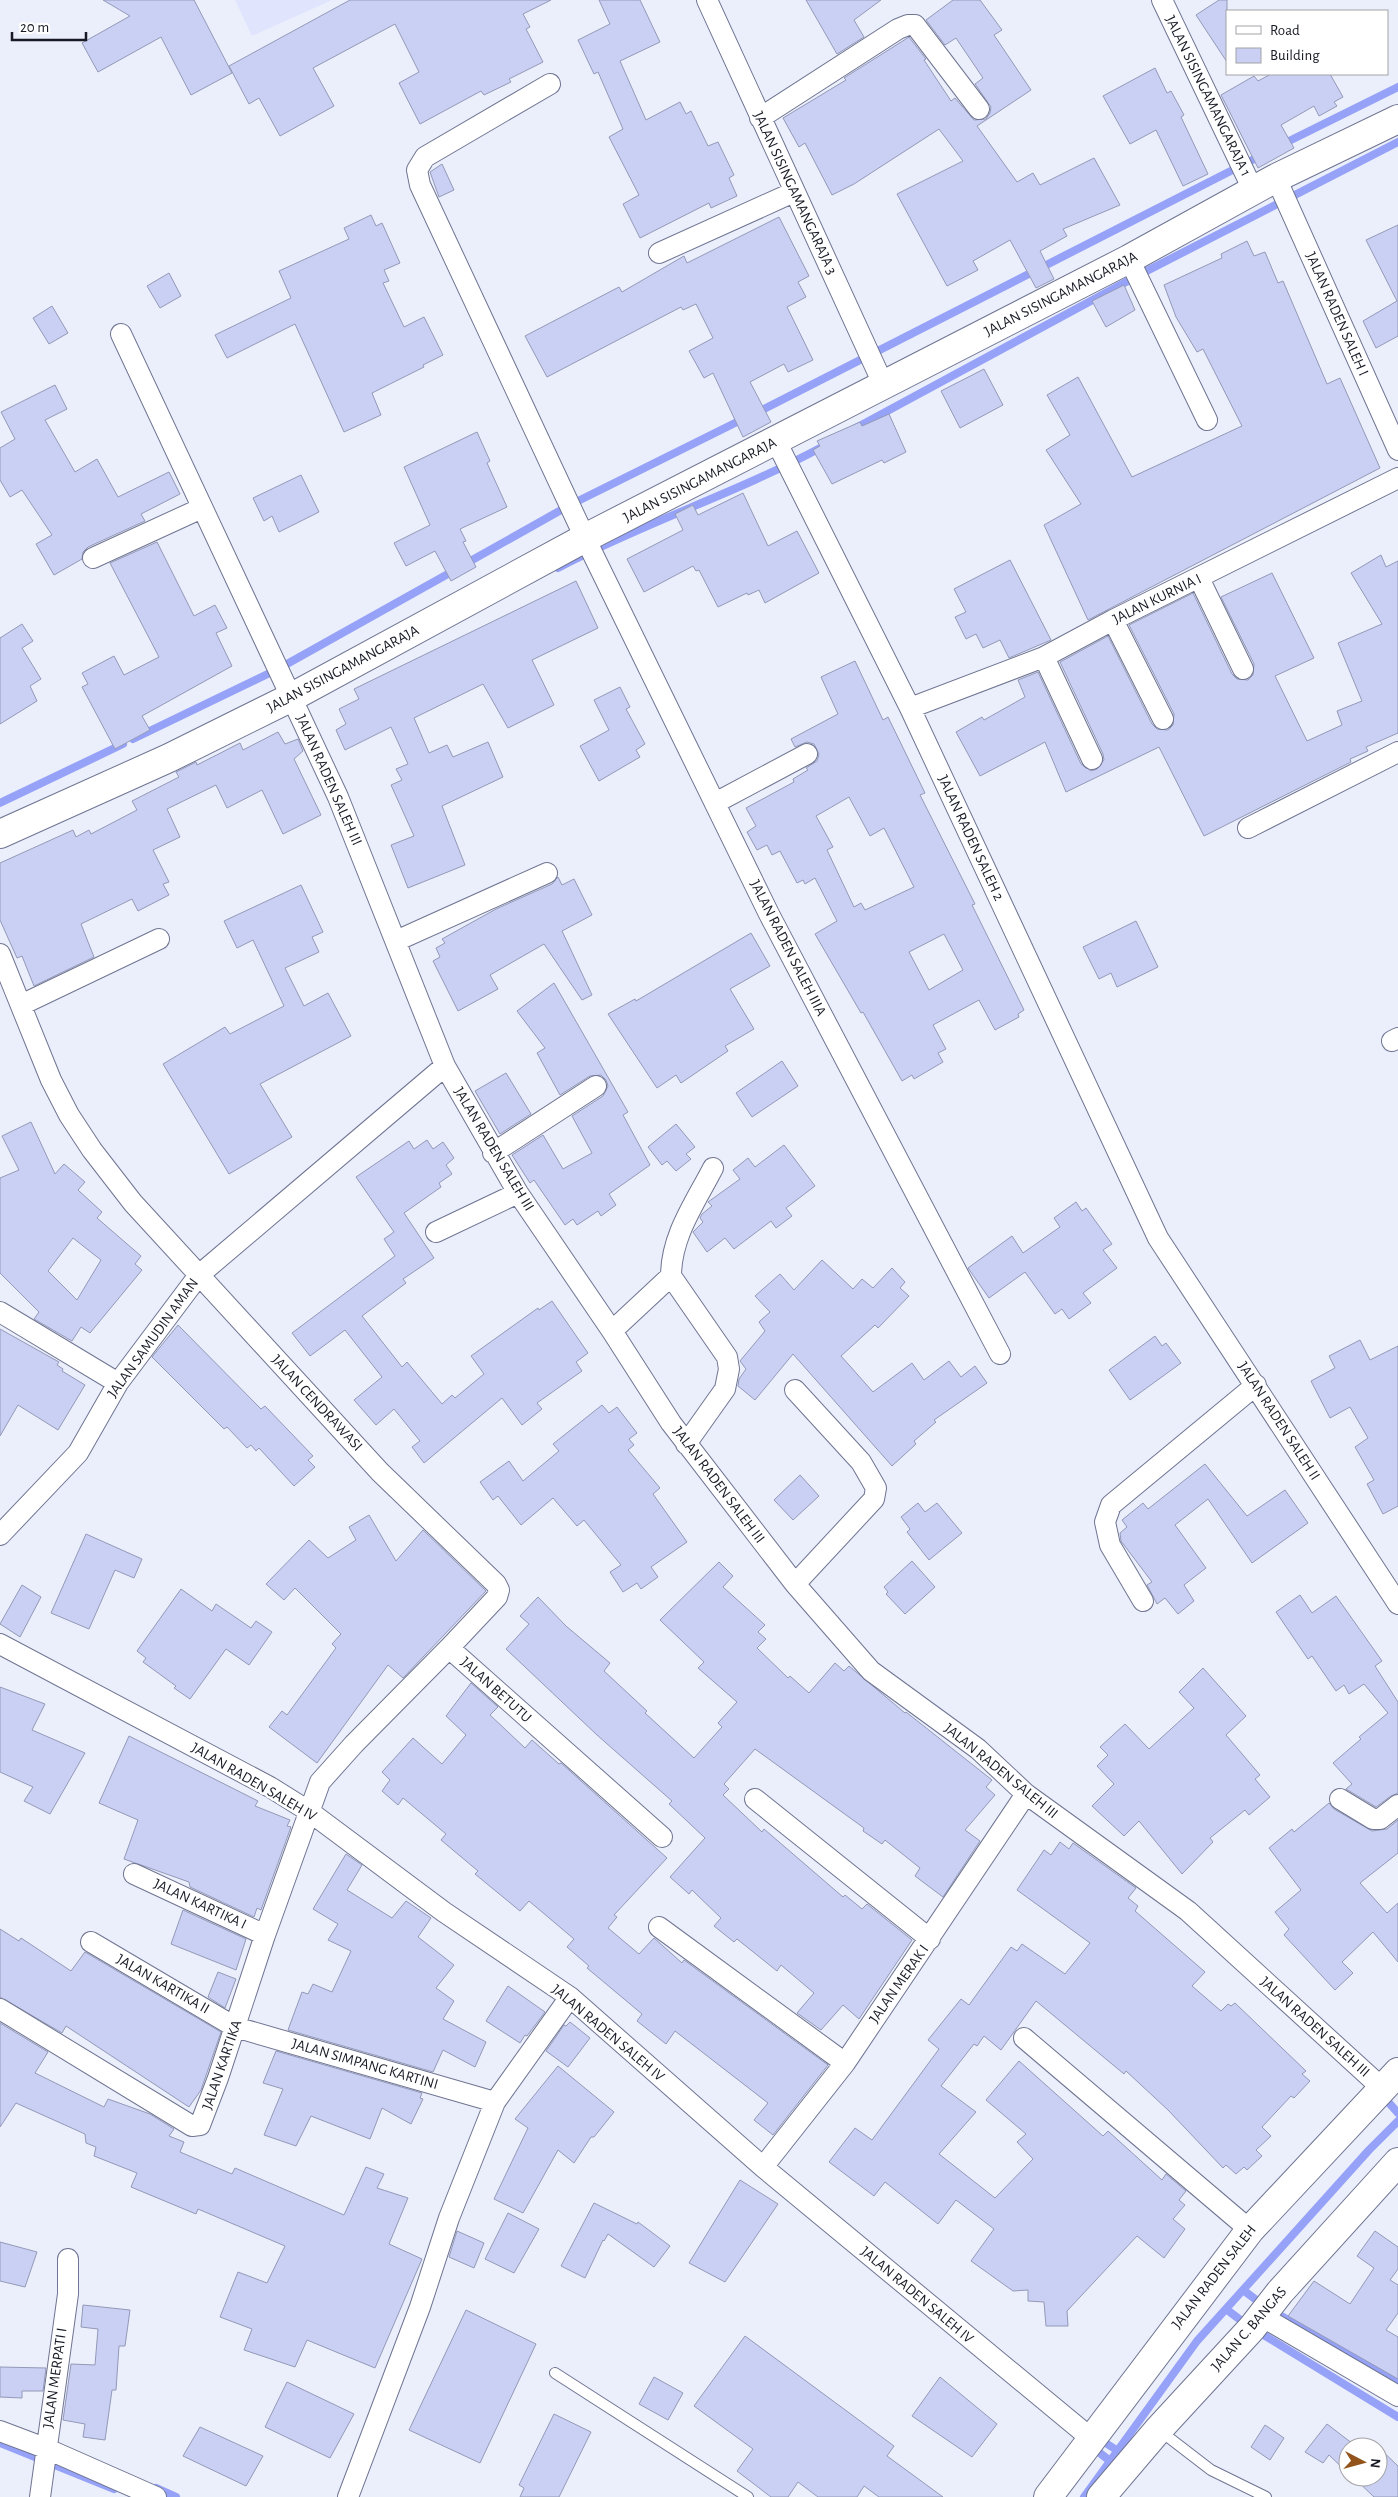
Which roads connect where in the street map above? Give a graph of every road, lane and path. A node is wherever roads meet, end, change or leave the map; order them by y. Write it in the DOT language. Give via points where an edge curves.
graph roads {
  1 [pos="707,0"];
  2 [pos="1162,0"];
  3 [pos="550,84"];
  4 [pos="979,109"];
  5 [pos="760,118"];
  6 [pos="1398,119"];
  7 [pos="1265,185"];
  8 [pos="794,192"];
  9 [pos="659,253"];
  10 [pos="1129,259"];
  11 [pos="120,334"];
  12 [pos="884,386"];
  13 [pos="1207,420"];
  14 [pos="776,441"];
  15 [pos="1398,450"];
  16 [pos="1398,478"];
  17 [pos="202,508"];
  18 [pos="585,538"];
  19 [pos="93,558"];
  20 [pos="1199,578"];
  21 [pos="1113,620"];
  22 [pos="1044,657"];
  23 [pos="1243,669"];
  24 [pos="292,697"];
  25 [pos="910,708"];
  26 [pos="1162,719"];
  27 [pos="1398,752"];
  28 [pos="807,754"];
  29 [pos="1092,759"];
  30 [pos="715,802"];
  31 [pos="1248,828"];
  32 [pos="0,834"];
  33 [pos="547,873"];
  34 [pos="159,939"];
  35 [pos="396,941"];
  36 [pos="0,954"];
  37 [pos="21,1005"];
  38 [pos="445,1066"];
  39 [pos="596,1086"];
  40 [pos="493,1153"];
  41 [pos="713,1168"];
  42 [pos="518,1194"];
  43 [pos="436,1232"];
  44 [pos="1158,1238"];
  45 [pos="199,1275"];
  46 [pos="671,1276"];
  47 [pos="0,1312"];
  48 [pos="612,1331"];
  49 [pos="1000,1354"];
  50 [pos="118,1383"];
  51 [pos="1256,1385"];
  52 [pos="795,1390"];
  53 [pos="686,1444"];
  54 [pos="0,1535"];
  55 [pos="795,1584"];
  56 [pos="1143,1601"];
  57 [pos="1398,1604"];
  58 [pos="0,1644"];
  59 [pos="449,1648"];
  60 [pos="1026,1794"];
  61 [pos="755,1799"];
  62 [pos="1340,1799"];
  63 [pos="1398,1805"];
  64 [pos="310,1812"];
  65 [pos="662,1837"];
  66 [pos="134,1874"];
  67 [pos="659,1927"];
  68 [pos="265,1935"];
  69 [pos="930,1939"];
  70 [pos="91,1942"];
  71 [pos="570,1997"];
  72 [pos="0,2009"];
  73 [pos="235,2026"];
  74 [pos="1024,2038"];
  75 [pos="845,2063"];
  76 [pos="1390,2080"];
  77 [pos="494,2102"];
  78 [pos="1398,2162"];
  79 [pos="763,2168"];
  80 [pos="1250,2230"];
  81 [pos="68,2259"];
  82 [pos="1261,2316"];
  83 [pos="555,2373"];
  84 [pos="1398,2396"];
  85 [pos="1158,2430"];
  86 [pos="0,2431"];
  87 [pos="1093,2440"];
  88 [pos="45,2448"];
  89 [pos="40,2497"];
  90 [pos="156,2497"];
  91 [pos="348,2497"];
  92 [pos="748,2497"];
  93 [pos="1048,2497"];
  94 [pos="1101,2497"];
  95 [pos="1266,2497"];
  1 -- 5 [label="street, JALAN SISINGAMANGARAJA 3"];
  2 -- 7 [label="street, JALAN SISINGAMANGARAJA 1"];
  3 -- 18 [label="street, JALAN RADEN SALEH IIIA" via="425,157 417,170 424,198"];
  4 -- 5 [label="street" via="915,26 908,25"];
  5 -- 8 [label="street, JALAN SISINGAMANGARAJA 3"];
  6 -- 7 [label="street, JALAN SISINGAMANGARAJA"];
  7 -- 10 [label="street, JALAN SISINGAMANGARAJA"];
  7 -- 15 [label="street, JALAN RADEN SALEH I"];
  8 -- 9 [label="street"];
  8 -- 12 [label="street, JALAN SISINGAMANGARAJA 3"];
  10 -- 12 [label="street, JALAN SISINGAMANGARAJA"];
  10 -- 13 [label="street"];
  11 -- 17 [label="street, JALAN RADEN SALEH III"];
  12 -- 14 [label="street, JALAN SISINGAMANGARAJA"];
  14 -- 18 [label="street, JALAN SISINGAMANGARAJA"];
  14 -- 25 [label="street, JALAN RADEN SALEH 2"];
  16 -- 20 [label="street, JALAN KURNIA I"];
  17 -- 19 [label="street"];
  17 -- 24 [label="street, JALAN RADEN SALEH III"];
  18 -- 24 [label="street, JALAN SISINGAMANGARAJA"];
  18 -- 30 [label="street, JALAN RADEN SALEH IIIA"];
  20 -- 21 [label="street, JALAN KURNIA I"];
  20 -- 23 [label="street"];
  21 -- 22 [label="street, JALAN KURNIA I"];
  21 -- 26 [label="street"];
  22 -- 25 [label="street, JALAN KURNIA I"];
  22 -- 29 [label="street"];
  24 -- 32 [label="street, JALAN SISINGAMANGARAJA" via="169,758"];
  24 -- 35 [label="street, JALAN RADEN SALEH III" via="338,797"];
  25 -- 44 [label="street, JALAN RADEN SALEH 2"];
  27 -- 31 [label="street"];
  28 -- 30 [label="street"];
  30 -- 49 [label="street, JALAN RADEN SALEH IIIA" via="769,914"];
  33 -- 35 [label="street"];
  34 -- 37 [label="street"];
  35 -- 38 [label="street, JALAN RADEN SALEH III"];
  36 -- 37 [label="street, JALAN CENDRAWASI"];
  37 -- 45 [label="street, JALAN CENDRAWASI" via="51,1080 92,1150 133,1203"];
  38 -- 40 [label="street, JALAN RADEN SALEH III"];
  38 -- 45 [label="street, JALAN SAMUDIN AMAN"];
  39 -- 40 [label="street"];
  40 -- 42 [label="street, JALAN RADEN SALEH III"];
  41 -- 46 [label="street" via="678,1236 671,1261"];
  42 -- 43 [label="street"];
  42 -- 48 [label="street, JALAN RADEN SALEH III"];
  44 -- 51 [label="street, JALAN RADEN SALEH II"];
  45 -- 50 [label="street, JALAN SAMUDIN AMAN"];
  45 -- 59 [label="street, JALAN CENDRAWASI" via="380,1472 496,1584 499,1590 497,1597"];
  46 -- 48 [label="street"];
  46 -- 53 [label="street" via="727,1356 729,1369 724,1390"];
  47 -- 50 [label="street"];
  48 -- 53 [label="street, JALAN RADEN SALEH III"];
  50 -- 54 [label="street, JALAN SAMUDIN AMAN" via="78,1453"];
  51 -- 56 [label="street" via="1111,1505 1105,1522 1110,1545"];
  51 -- 57 [label="street, JALAN RADEN SALEH II"];
  52 -- 55 [label="street" via="861,1462 876,1488 874,1499"];
  53 -- 55 [label="street, JALAN RADEN SALEH III"];
  55 -- 60 [label="street, JALAN RADEN SALEH III" via="871,1671 978,1749"];
  58 -- 64 [label="street, JALAN RADEN SALEH IV" via="270,1787"];
  59 -- 64 [label="street, JALAN BETUTU" via="320,1782"];
  59 -- 65 [label="street, JALAN BETUTU"];
  60 -- 69 [label="street, JALAN MERAK I"];
  60 -- 76 [label="street, JALAN RADEN SALEH III" via="1188,1911"];
  61 -- 69 [label="street"];
  62 -- 63 [label="street" via="1373,1819 1380,1819"];
  64 -- 68 [label="street, JALAN KARTIKA"];
  64 -- 71 [label="street, JALAN RADEN SALEH IV" via="444,1912"];
  66 -- 68 [label="street, JALAN KARTIKA I"];
  67 -- 75 [label="street"];
  68 -- 73 [label="street, JALAN KARTIKA"];
  69 -- 75 [label="street, JALAN MERAK I"];
  70 -- 73 [label="street, JALAN KARTIKA II"];
  71 -- 77 [label="street"];
  71 -- 79 [label="street, JALAN RADEN SALEH IV"];
  72 -- 73 [label="street, JALAN KARTIKA" via="192,2126 202,2123"];
  73 -- 77 [label="street, JALAN SIMPANG KARTINI"];
  74 -- 80 [label="street"];
  75 -- 79 [label="street, JALAN MERAK I"];
  76 -- 80 [label="street, JALAN RADEN SALEH"];
  77 -- 91 [label="street"];
  78 -- 82 [label="street, JALAN C. BANGAS"];
  79 -- 87 [label="street, JALAN RADEN SALEH IV"];
  80 -- 87 [label="street, JALAN RADEN SALEH"];
  81 -- 88 [label="street, JALAN MERPATI I" via="68,2294"];
  82 -- 84 [label="street"];
  82 -- 85 [label="street, JALAN C. BANGAS"];
  83 -- 92 [label="lane"];
  85 -- 94 [label="street, JALAN C. BANGAS"];
  85 -- 95 [label="lane" via="1211,2470"];
  86 -- 88 [label="street"];
  87 -- 93 [label="street, JALAN RADEN SALEH"];
  88 -- 89 [label="street, JALAN MERPATI I"];
  88 -- 90 [label="street"];
}
